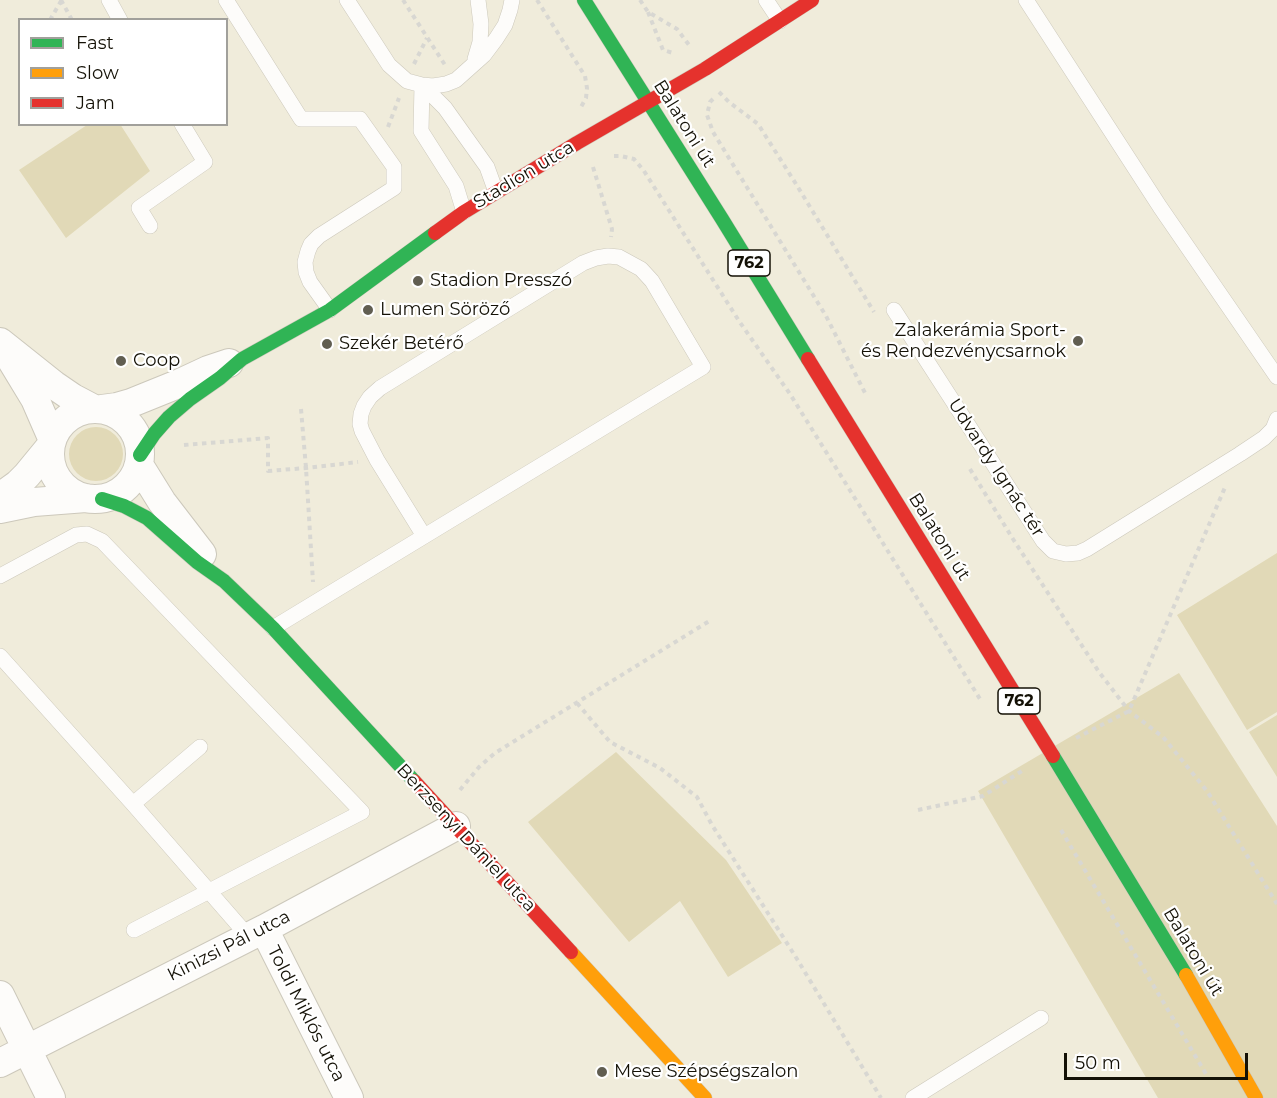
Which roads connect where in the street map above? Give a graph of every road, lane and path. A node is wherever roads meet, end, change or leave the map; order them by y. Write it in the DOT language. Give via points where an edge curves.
graph roads {
  1 [pos="109,0"];
  2 [pos="226,0"];
  3 [pos="347,0"];
  4 [pos="478,0"];
  5 [pos="512,0"];
  6 [pos="537,0"];
  7 [pos="584,0"];
  8 [pos="640,0"];
  9 [pos="766,0"];
  10 [pos="812,0"];
  11 [pos="1026,0"];
  12 [pos="61,1"];
  13 [pos="648,12"];
  14 [pos="51,18"];
  15 [pos="71,18"];
  16 [pos="119,18"];
  17 [pos="780,21"];
  18 [pos="427,37"];
  19 [pos="663,50"];
  20 [pos="413,67"];
  21 [pos="468,69"];
  22 [pos="705,69"];
  23 [pos="422,86"];
  24 [pos="586,98"];
  25 [pos="649,102"];
  26 [pos="183,126"];
  27 [pos="608,157"];
  28 [pos="600,162"];
  29 [pos="496,192"];
  30 [pos="464,212"];
  31 [pos="150,226"];
  32 [pos="608,255"];
  33 [pos="330,310"];
  34 [pos="894,310"];
  35 [pos="0,343"];
  36 [pos="242,359"];
  37 [pos="1277,377"];
  38 [pos="866,393"];
  39 [pos="97,409"];
  40 [pos="301,409"];
  41 [pos="1277,419"];
  42 [pos="51,442"];
  43 [pos="174,446"];
  44 [pos="1240,454"];
  45 [pos="139,460"];
  46 [pos="377,460"];
  47 [pos="306,468"];
  48 [pos="0,497"];
  49 [pos="94,499"];
  50 [pos="0,509"];
  51 [pos="424,536"];
  52 [pos="0,576"];
  53 [pos="224,581"];
  54 [pos="314,604"];
  55 [pos="711,620"];
  56 [pos="273,628"];
  57 [pos="0,656"];
  58 [pos="577,703"];
  59 [pos="986,708"];
  60 [pos="1076,738"];
  61 [pos="200,747"];
  62 [pos="1030,779"];
  63 [pos="133,804"];
  64 [pos="918,810"];
  65 [pos="449,819"];
  66 [pos="1060,827"];
  67 [pos="209,891"];
  68 [pos="134,930"];
  69 [pos="256,933"];
  70 [pos="0,995"];
  71 [pos="1041,1018"];
  72 [pos="27,1050"];
  73 [pos="0,1063"];
  74 [pos="1207,1075"];
  75 [pos="51,1098"];
  76 [pos="349,1098"];
  77 [pos="705,1098"];
  78 [pos="881,1098"];
  79 [pos="913,1098"];
  80 [pos="1256,1098"];
  1 -- 16 [label="lane"];
  2 -- 33 [label="lane" via="301,119 360,118 394,167 394,188 311,244 306,272"];
  3 -- 23 [label="lane" via="389,65 407,81"];
  4 -- 21 [label="lane" via="480,42"];
  5 -- 21 [label="lane" via="505,25 484,55"];
  6 -- 24 [label="path" via="585,76"];
  7 -- 25 [label="street, Balatoni út / 762"];
  8 -- 13 [label="path"];
  9 -- 17 [label="lane"];
  10 -- 17 [label="street, Stadion utca"];
  11 -- 37 [label="lane" via="1160,207"];
  12 -- 14 [label="path"];
  12 -- 15 [label="path"];
  13 -- 19 [label="path"];
  13 -- 22 [label="path" via="677,28"];
  17 -- 22 [label="street, Stadion utca"];
  18 -- 20 [label="path"];
  21 -- 23 [label="lane" via="446,84"];
  22 -- 25 [label="street, Stadion utca"];
  22 -- 38 [label="path" via="720,92 710,102 708,115 713,132 826,316"];
  23 -- 29 [label="lane" via="445,108 487,167"];
  23 -- 30 [label="lane" via="421,131 456,186"];
  25 -- 29 [label="street, Stadion utca"];
  25 -- 80 [label="street, Balatoni út / 762" via="1119,864"];
  26 -- 31 [label="lane" via="205,162 139,208"];
  27 -- 59 [label="path" via="634,159 644,171 790,394"];
  28 -- 32 [label="path" via="593,167 612,229"];
  29 -- 30 [label="street, Stadion utca"];
  30 -- 33 [label="street, Stadion utca"];
  32 -- 46 [label="lane" via="582,263 380,388 364,406 360,424"];
  32 -- 51 [label="lane" via="641,269 652,281 702,367"];
  33 -- 36 [label="street, Stadion utca"];
  34 -- 44 [label="lane, Udvardy Ignác tér" via="1053,551 1066,554 1087,549"];
  35 -- 39 [label="street" via="73,398"];
  35 -- 42 [label="street" via="35,399"];
  36 -- 39 [label="street, Stadion utca" via="131,403"];
  36 -- 45 [label="street, Stadion utca" via="169,417"];
  39 -- 42 [label="street" via="72,414"];
  39 -- 45 [label="street" via="127,422 137,437"];
  40 -- 47 [label="path"];
  41 -- 44 [label="lane, Udvardy Ignác tér" via="1264,438"];
  42 -- 48 [label="street" via="27,475"];
  42 -- 49 [label="street" via="51,464 58,480 70,492"];
  43 -- 47 [label="path" via="268,438 268,471"];
  44 -- 60 [label="path" via="1129,711"];
  45 -- 49 [label="street" via="128,485 116,494"];
  45 -- 53 [label="street, Berzsenyi Dániel utca" via="162,502"];
  46 -- 47 [label="path"];
  46 -- 51 [label="lane"];
  47 -- 54 [label="path"];
  49 -- 50 [label="street" via="34,502"];
  49 -- 53 [label="street, Berzsenyi Dániel utca" via="123,506 147,518"];
  51 -- 54 [label="lane"];
  52 -- 67 [label="lane" via="76,535 87,534 102,541 362,812"];
  53 -- 56 [label="street, Berzsenyi Dániel utca"];
  54 -- 56 [label="lane"];
  55 -- 58 [label="path"];
  56 -- 65 [label="street, Berzsenyi Dániel utca"];
  57 -- 63 [label="lane"];
  58 -- 65 [label="path" via="479,767"];
  58 -- 78 [label="path" via="610,742 660,768 697,797"];
  61 -- 63 [label="lane"];
  62 -- 64 [label="path" via="1024,769 983,796"];
  63 -- 67 [label="lane"];
  65 -- 69 [label="street, Kinizsi Pál utca"];
  65 -- 77 [label="street, Berzsenyi Dániel utca"];
  66 -- 74 [label="path"];
  67 -- 68 [label="lane"];
  67 -- 69 [label="lane"];
  69 -- 72 [label="street, Kinizsi Pál utca"];
  69 -- 76 [label="street, Toldi Miklós utca"];
  70 -- 72 [label="street"];
  71 -- 79 [label="lane"];
  72 -- 73 [label="street, Kinizsi Pál utca"];
  72 -- 75 [label="street"];
}
